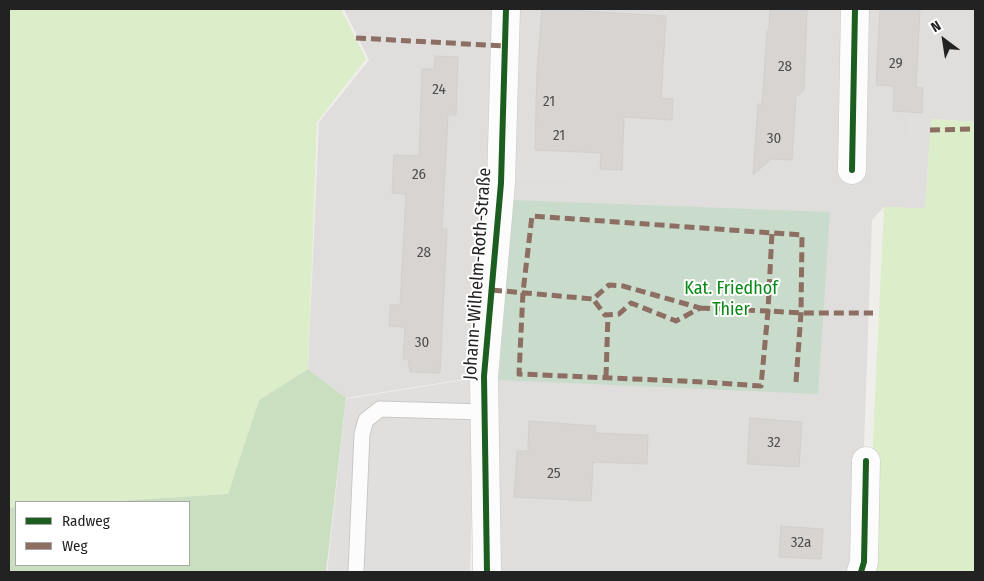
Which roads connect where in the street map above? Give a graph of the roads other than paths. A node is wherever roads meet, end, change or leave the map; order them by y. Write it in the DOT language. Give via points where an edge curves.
graph roads {
  1 [pos="506,9"];
  2 [pos="855,9"];
  3 [pos="852,170"];
  4 [pos="485,412"];
  5 [pos="866,461"];
  6 [pos="356,572"];
  7 [pos="487,572"];
  8 [pos="861,572"];
  1 -- 4 [label="street, Johann-Wilhelm-Roth-Straße" via="501,183 484,376"];
  2 -- 3 [label="street"];
  4 -- 6 [label="lane" via="380,409 366,420 362,434"];
  4 -- 7 [label="street, Johann-Wilhelm-Roth-Straße"];
  5 -- 8 [label="street" via="864,562"];
}
